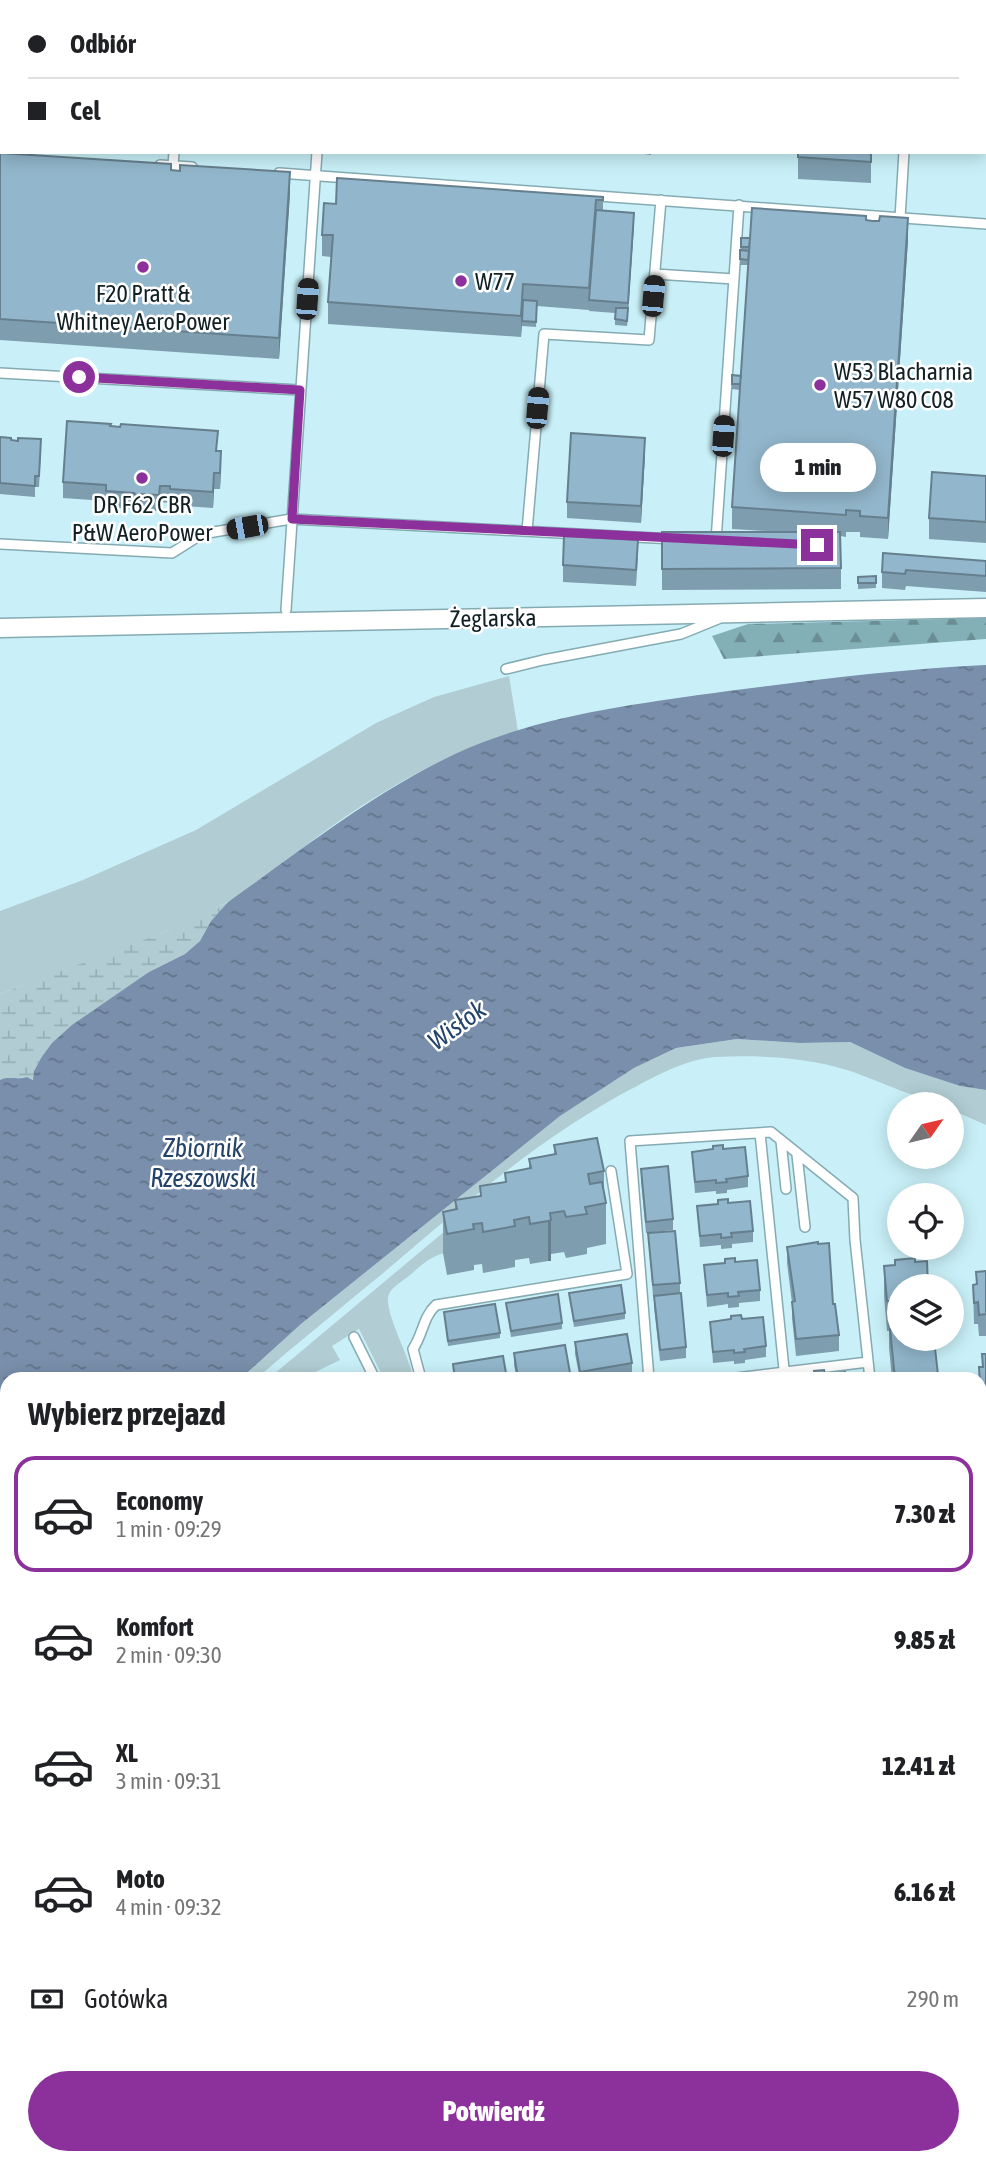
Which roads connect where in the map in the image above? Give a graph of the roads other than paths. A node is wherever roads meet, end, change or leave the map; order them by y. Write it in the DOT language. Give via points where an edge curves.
graph roads {
  1 [pos="174,154"];
  2 [pos="317,154"];
  3 [pos="905,154"];
  4 [pos="147,164"];
  5 [pos="173,166"];
  6 [pos="197,167"];
  7 [pos="263,172"];
  8 [pos="315,175"];
  9 [pos="661,200"];
  10 [pos="739,205"];
  11 [pos="900,218"];
  12 [pos="986,224"];
  13 [pos="655,274"];
  14 [pos="734,279"];
  15 [pos="0,373"];
  16 [pos="300,390"];
  17 [pos="292,519"];
  18 [pos="527,531"];
  19 [pos="689,539"];
  20 [pos="702,540"];
  21 [pos="716,541"];
  22 [pos="728,541"];
  23 [pos="0,544"];
  24 [pos="986,608"];
  25 [pos="286,610"];
  26 [pos="733,613"];
  27 [pos="0,628"];
  28 [pos="506,669"];
  29 [pos="760,1133"];
  30 [pos="781,1141"];
  31 [pos="797,1155"];
  32 [pos="611,1171"];
  33 [pos="786,1189"];
  34 [pos="806,1227"];
  35 [pos="354,1338"];
  36 [pos="868,1362"];
  37 [pos="371,1372"];
  38 [pos="419,1372"];
  39 [pos="648,1372"];
  40 [pos="785,1372"];
  41 [pos="804,1372"];
  42 [pos="869,1372"];
  1 -- 5 [label="lane"];
  2 -- 8 [label="lane"];
  3 -- 11 [label="lane"];
  4 -- 5 [label="lane"];
  5 -- 6 [label="lane"];
  7 -- 8 [label="lane"];
  8 -- 9 [label="lane"];
  8 -- 16 [label="lane"];
  9 -- 10 [label="lane"];
  9 -- 13 [label="lane"];
  10 -- 11 [label="lane"];
  10 -- 14 [label="lane"];
  11 -- 12 [label="lane"];
  13 -- 14 [label="lane"];
  13 -- 18 [label="lane" via="649,340 544,334"];
  14 -- 21 [label="lane"];
  15 -- 16 [label="lane"];
  16 -- 17 [label="lane"];
  17 -- 18 [label="lane"];
  17 -- 23 [label="lane" via="202,534 172,553"];
  17 -- 25 [label="lane"];
  18 -- 19 [label="lane"];
  20 -- 21 [label="lane"];
  21 -- 22 [label="lane"];
  24 -- 26 [label="street, Żeglarska"];
  26 -- 27 [label="street, Żeglarska"];
  26 -- 28 [label="lane" via="681,634"];
  29 -- 30 [label="lane" via="771,1132"];
  29 -- 39 [label="lane" via="630,1141"];
  29 -- 40 [label="lane"];
  30 -- 31 [label="lane"];
  30 -- 33 [label="lane"];
  31 -- 34 [label="lane"];
  31 -- 36 [label="lane" via="853,1198"];
  32 -- 38 [label="lane" via="627,1274 436,1305 413,1349"];
  35 -- 37 [label="lane"];
  36 -- 41 [label="lane"];
  36 -- 42 [label="lane"];
}
